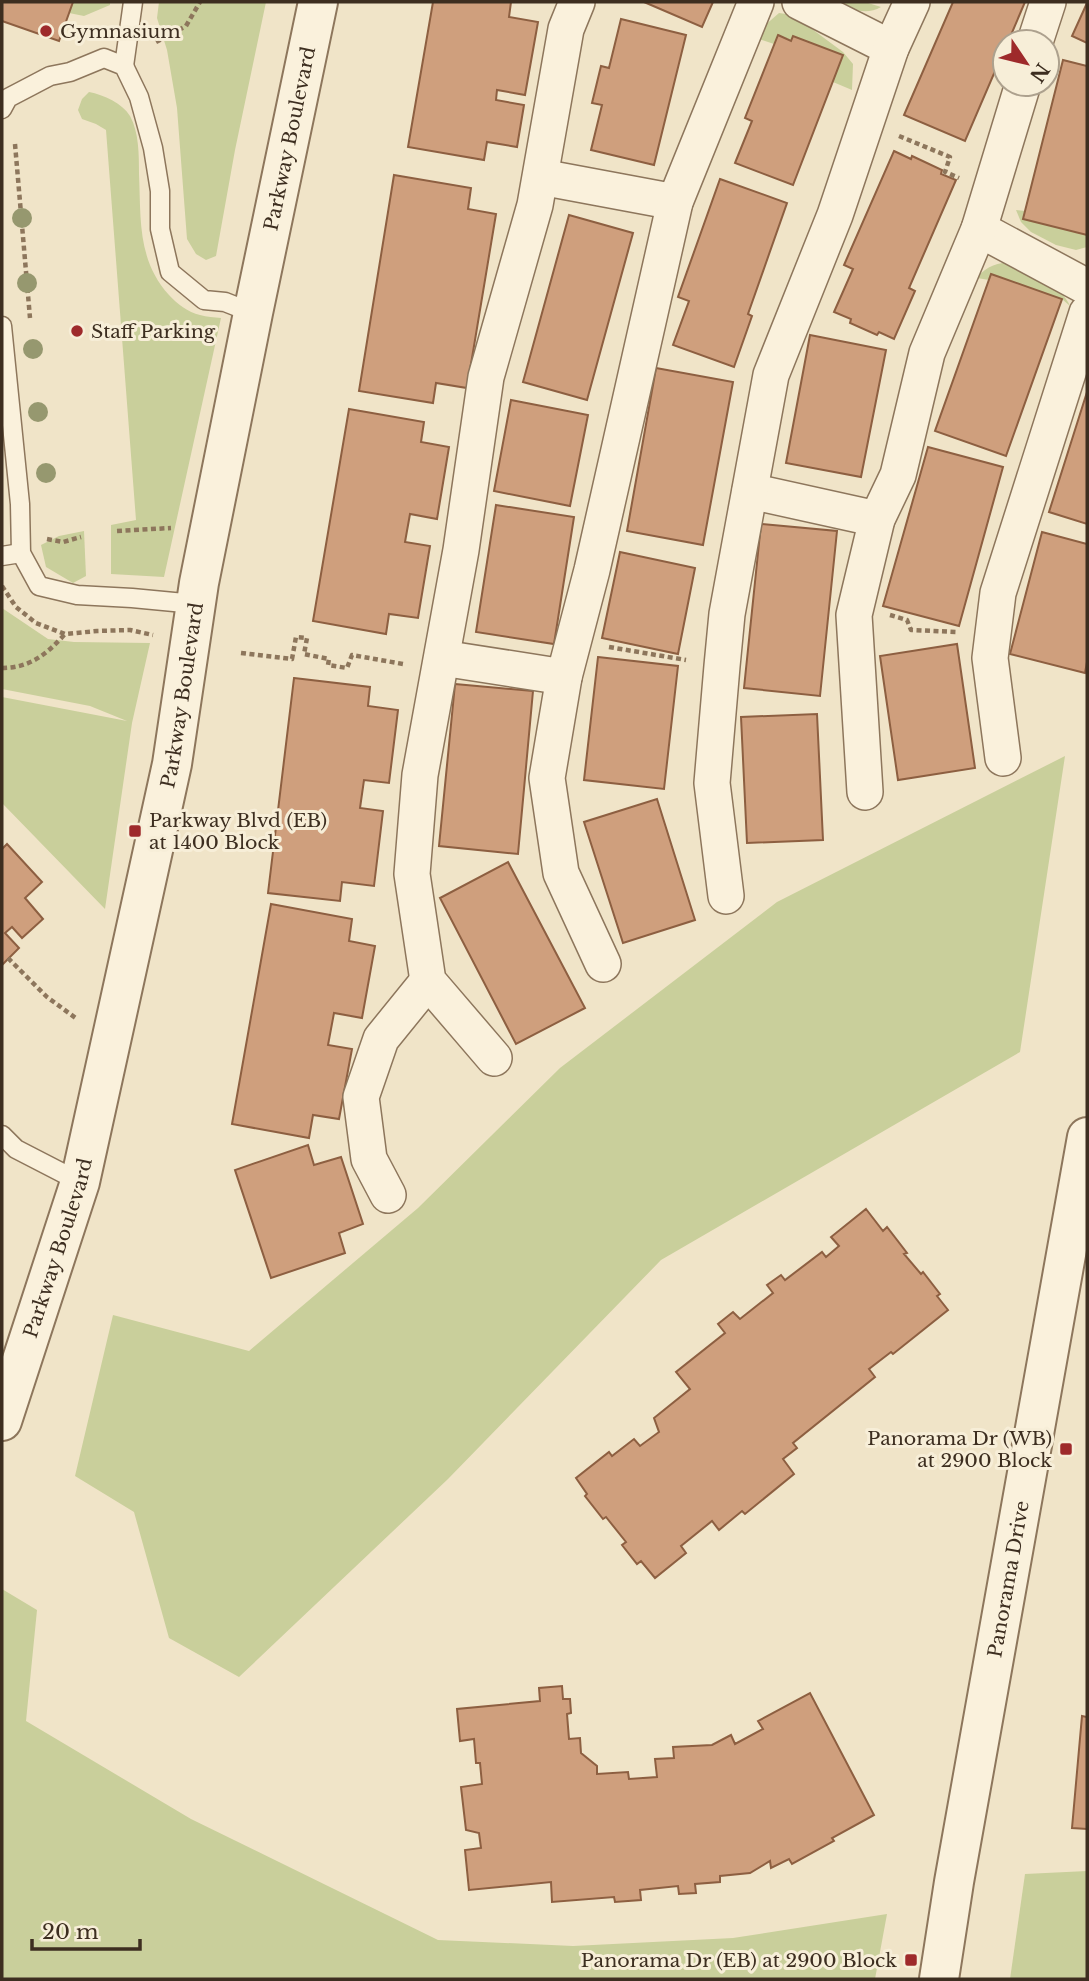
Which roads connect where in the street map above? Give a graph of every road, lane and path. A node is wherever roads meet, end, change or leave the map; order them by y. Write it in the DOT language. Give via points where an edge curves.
graph roads {
  1 [pos="133,2"];
  2 [pos="200,2"];
  3 [pos="318,2"];
  4 [pos="577,2"];
  5 [pos="756,2"];
  6 [pos="800,2"];
  7 [pos="912,2"];
  8 [pos="1048,2"];
  9 [pos="1040,28"];
  10 [pos="152,44"];
  11 [pos="891,47"];
  12 [pos="124,66"];
  13 [pos="1019,98"];
  14 [pos="2,109"];
  15 [pos="866,122"];
  16 [pos="541,177"];
  17 [pos="990,192"];
  18 [pos="675,202"];
  19 [pos="979,229"];
  20 [pos="1087,287"];
  21 [pos="253,313"];
  22 [pos="1087,313"];
  23 [pos="2,326"];
  24 [pos="750,491"];
  25 [pos="877,519"];
  26 [pos="182,527"];
  27 [pos="117,531"];
  28 [pos="21,553"];
  29 [pos="2,556"];
  30 [pos="195,604"];
  31 [pos="856,607"];
  32 [pos="993,633"];
  33 [pos="65,634"];
  34 [pos="574,641"];
  35 [pos="241,653"];
  36 [pos="441,664"];
  37 [pos="722,666"];
  38 [pos="2,668"];
  39 [pos="564,677"];
  40 [pos="1003,758"];
  41 [pos="865,792"];
  42 [pos="726,896"];
  43 [pos="8,958"];
  44 [pos="603,964"];
  45 [pos="428,981"];
  46 [pos="82,1021"];
  47 [pos="494,1058"];
  48 [pos="2,1135"];
  49 [pos="1087,1137"];
  50 [pos="80,1182"];
  51 [pos="388,1195"];
  52 [pos="2,1421"];
  53 [pos="939,1979"];
  1 -- 12 [label="lane"];
  2 -- 10 [label="path" via="186,26"];
  3 -- 21 [label="street, Parkway Boulevard"];
  4 -- 16 [label="street" via="566,29"];
  5 -- 18 [label="street"];
  6 -- 11 [label="street"];
  7 -- 11 [label="street"];
  8 -- 9 [label="street"];
  11 -- 15 [label="street"];
  12 -- 14 [label="lane" via="104,58 50,76 8,98"];
  12 -- 21 [label="lane" via="153,148 160,229 170,272 204,300"];
  13 -- 17 [label="street"];
  15 -- 17 [label="path" via="950,157 945,172"];
  15 -- 24 [label="street" via="835,215 771,375"];
  16 -- 18 [label="street"];
  16 -- 36 [label="street" via="486,377"];
  17 -- 19 [label="street"];
  18 -- 34 [label="street"];
  19 -- 20 [label="street"];
  19 -- 25 [label="street" via="927,353 898,475"];
  21 -- 30 [label="street, Parkway Boulevard"];
  22 -- 32 [label="street" via="998,593"];
  23 -- 28 [label="lane"];
  24 -- 25 [label="street"];
  24 -- 37 [label="street"];
  25 -- 31 [label="street"];
  26 -- 27 [label="path"];
  28 -- 29 [label="lane"];
  28 -- 30 [label="lane" via="40,586 78,595"];
  30 -- 50 [label="street, Parkway Boulevard" via="172,764"];
  31 -- 32 [label="path" via="907,620 911,630"];
  31 -- 41 [label="street"];
  32 -- 40 [label="street" via="990,658"];
  33 -- 38 [label="path" via="48,653 15,668"];
  34 -- 37 [label="path"];
  34 -- 39 [label="street"];
  35 -- 36 [label="path" via="292,659 296,637 307,638 304,654 329,659 328,665 347,668 352,655"];
  36 -- 39 [label="street"];
  36 -- 45 [label="street" via="420,775 412,874"];
  37 -- 42 [label="street" via="712,783"];
  39 -- 44 [label="street" via="547,778 561,873"];
  43 -- 46 [label="path" via="47,997"];
  45 -- 47 [label="street"];
  45 -- 51 [label="street" via="381,1039 361,1097 369,1159"];
  48 -- 50 [label="lane" via="16,1149"];
  49 -- 53 [label="street, Panorama Drive"];
  50 -- 52 [label="street, Parkway Boulevard"];
}
